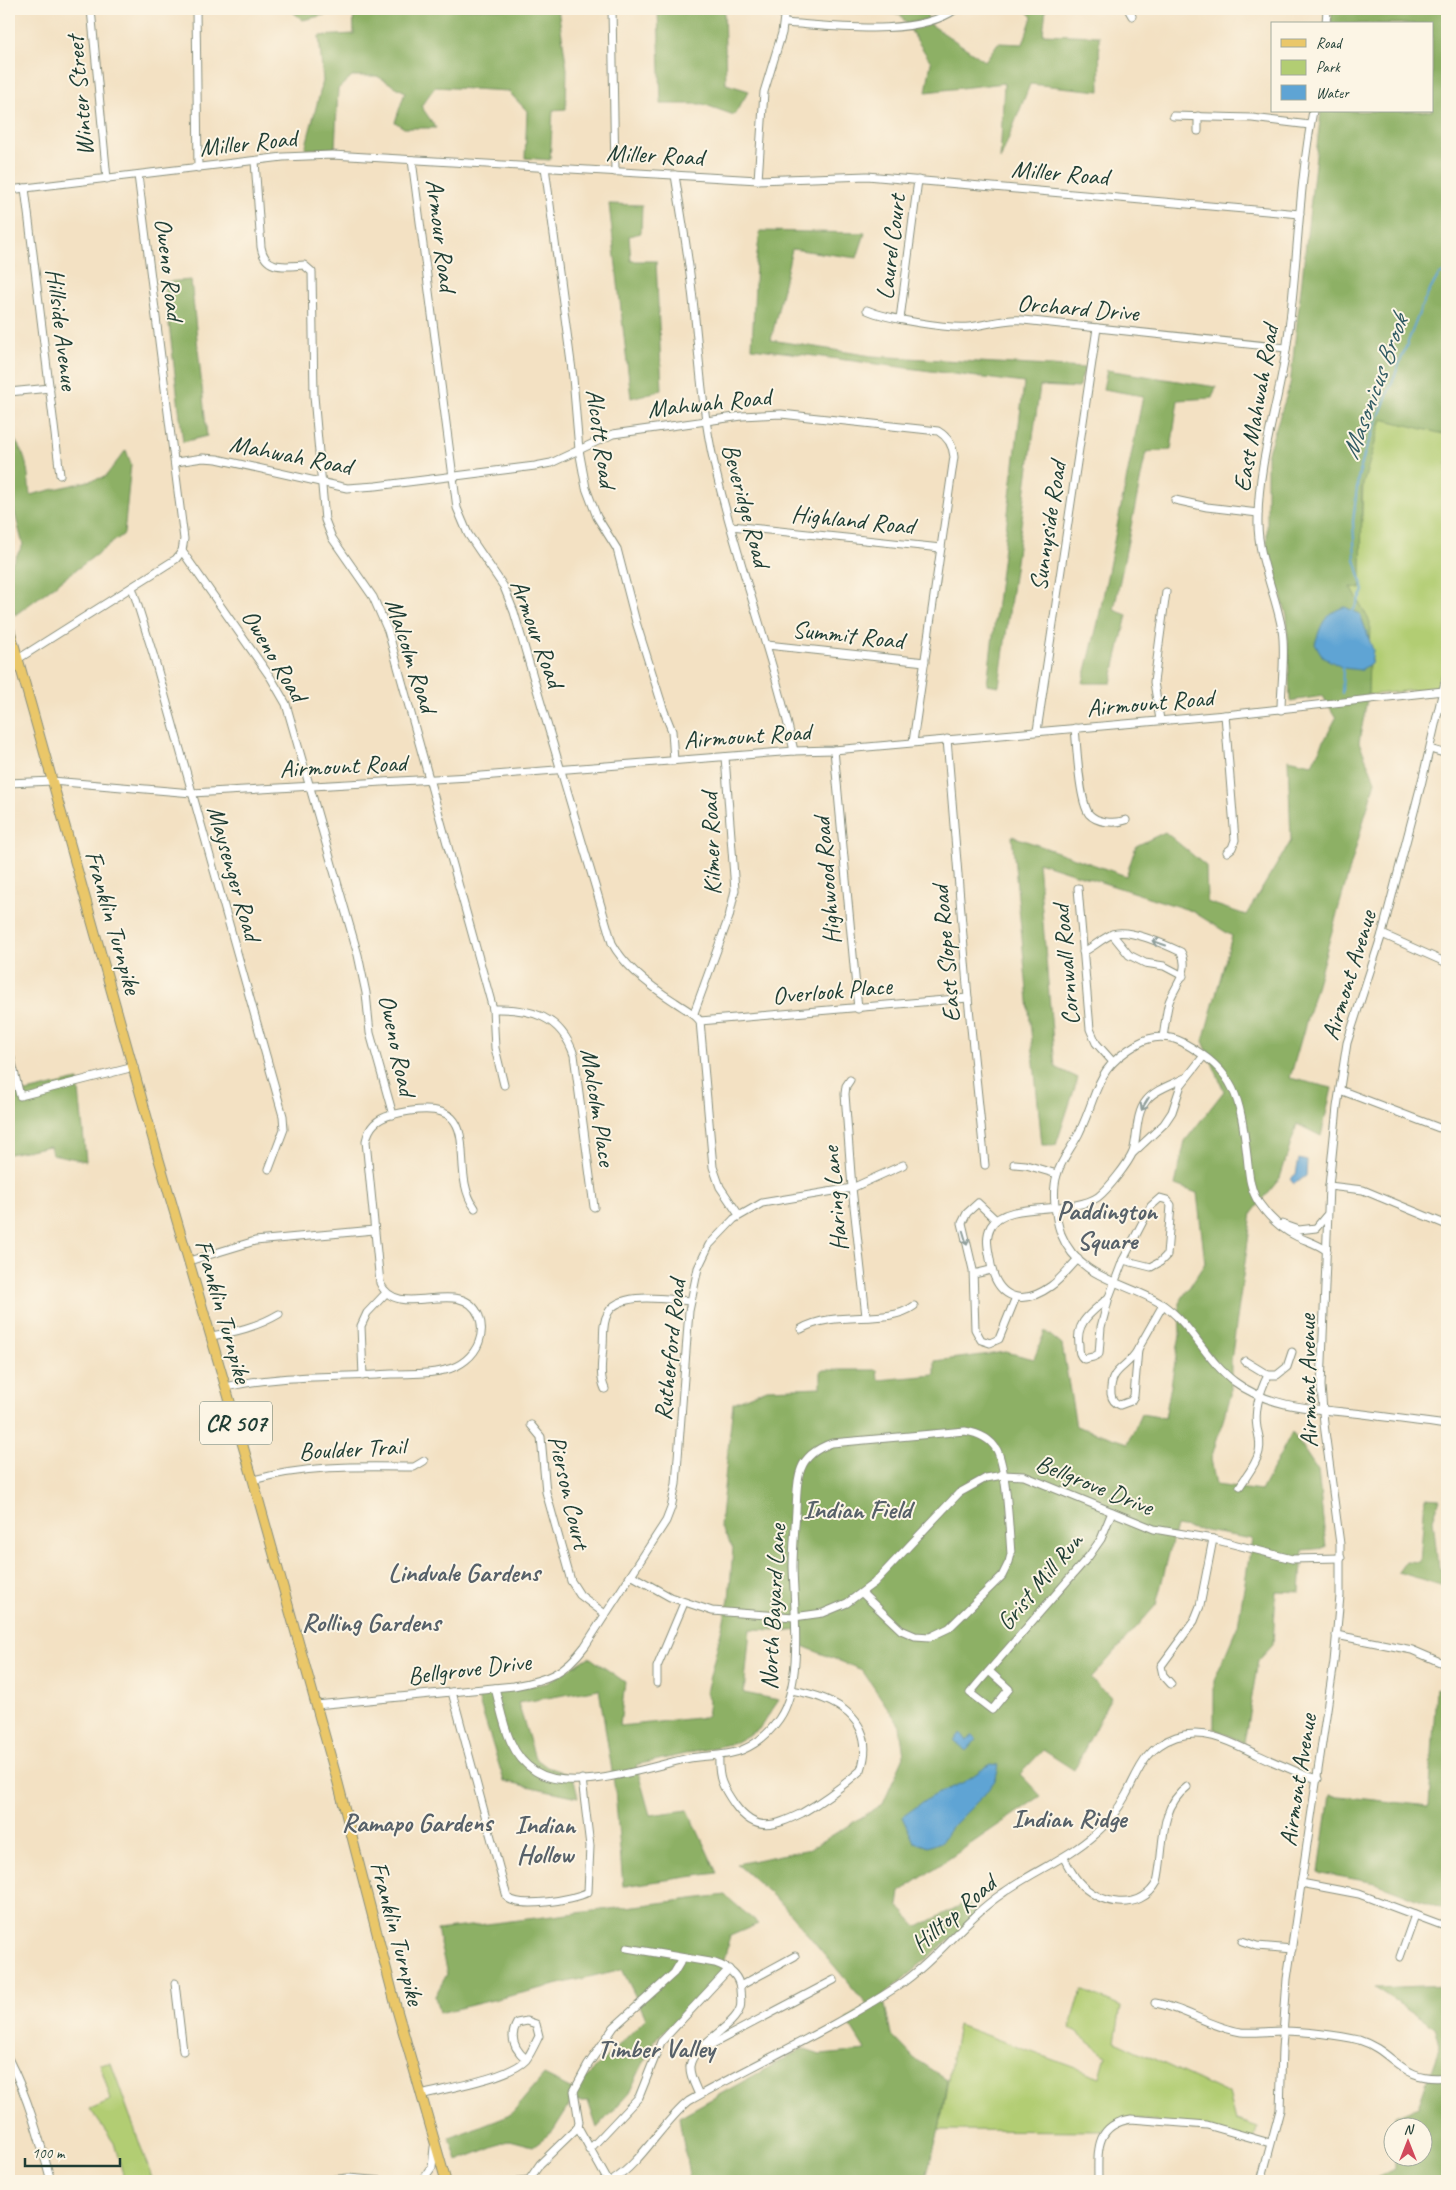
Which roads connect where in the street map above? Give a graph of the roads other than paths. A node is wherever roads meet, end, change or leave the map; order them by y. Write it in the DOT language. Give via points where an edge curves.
graph roads {
  1 [pos="90,9"];
  2 [pos="196,9"];
  3 [pos="612,9"];
  4 [pos="785,9"];
  5 [pos="956,9"];
  6 [pos="1128,9"];
  7 [pos="1327,9"];
  8 [pos="1132,16"];
  9 [pos="1326,22"];
  10 [pos="784,23"];
  11 [pos="1313,112"];
  12 [pos="1173,116"];
  13 [pos="1198,116"];
  14 [pos="1310,126"];
  15 [pos="1198,131"];
  16 [pos="412,160"];
  17 [pos="255,161"];
  18 [pos="545,167"];
  19 [pos="198,168"];
  20 [pos="615,172"];
  21 [pos="138,175"];
  22 [pos="675,175"];
  23 [pos="107,179"];
  24 [pos="758,180"];
  25 [pos="918,180"];
  26 [pos="25,188"];
  27 [pos="9,190"];
  28 [pos="1300,214"];
  29 [pos="867,310"];
  30 [pos="900,319"];
  31 [pos="1097,328"];
  32 [pos="1286,348"];
  33 [pos="50,388"];
  34 [pos="9,392"];
  35 [pos="706,420"];
  36 [pos="579,450"];
  37 [pos="176,462"];
  38 [pos="60,475"];
  39 [pos="452,476"];
  40 [pos="321,483"];
  41 [pos="1175,500"];
  42 [pos="1258,513"];
  43 [pos="731,526"];
  44 [pos="941,548"];
  45 [pos="182,551"];
  46 [pos="132,587"];
  47 [pos="1166,592"];
  48 [pos="9,627"];
  49 [pos="767,645"];
  50 [pos="18,659"];
  51 [pos="925,662"];
  52 [pos="1447,673"];
  53 [pos="1443,691"];
  54 [pos="1281,710"];
  55 [pos="1225,716"];
  56 [pos="1160,720"];
  57 [pos="1075,728"];
  58 [pos="1037,731"];
  59 [pos="947,739"];
  60 [pos="913,742"];
  61 [pos="1430,749"];
  62 [pos="834,750"];
  63 [pos="794,751"];
  64 [pos="1447,754"];
  65 [pos="726,756"];
  66 [pos="674,761"];
  67 [pos="561,770"];
  68 [pos="52,780"];
  69 [pos="429,780"];
  70 [pos="9,783"];
  71 [pos="311,787"];
  72 [pos="192,793"];
  73 [pos="1126,820"];
  74 [pos="1227,852"];
  75 [pos="1078,888"];
  76 [pos="1112,934"];
  77 [pos="1382,934"];
  78 [pos="1083,952"];
  79 [pos="1447,963"];
  80 [pos="1183,976"];
  81 [pos="968,998"];
  82 [pos="493,1009"];
  83 [pos="858,1009"];
  84 [pos="694,1013"];
  85 [pos="700,1021"];
  86 [pos="1163,1037"];
  87 [pos="9,1050"];
  88 [pos="1204,1057"];
  89 [pos="1112,1061"];
  90 [pos="134,1067"];
  91 [pos="1185,1078"];
  92 [pos="850,1080"];
  93 [pos="504,1085"];
  94 [pos="1340,1090"];
  95 [pos="392,1115"];
  96 [pos="1447,1131"];
  97 [pos="1132,1153"];
  98 [pos="1014,1164"];
  99 [pos="903,1165"];
  100 [pos="985,1165"];
  101 [pos="269,1169"];
  102 [pos="1057,1174"];
  103 [pos="1329,1186"];
  104 [pos="852,1188"];
  105 [pos="594,1206"];
  106 [pos="1056,1207"];
  107 [pos="475,1208"];
  108 [pos="1328,1213"];
  109 [pos="739,1215"];
  110 [pos="996,1220"];
  111 [pos="1277,1223"];
  112 [pos="1447,1225"];
  113 [pos="374,1230"];
  114 [pos="1327,1251"];
  115 [pos="1078,1259"];
  116 [pos="1123,1260"];
  117 [pos="189,1261"];
  118 [pos="991,1270"];
  119 [pos="974,1274"];
  120 [pos="1115,1283"];
  121 [pos="386,1293"];
  122 [pos="1016,1297"];
  123 [pos="1109,1297"];
  124 [pos="691,1301"];
  125 [pos="1163,1305"];
  126 [pos="914,1306"];
  127 [pos="279,1314"];
  128 [pos="866,1316"];
  129 [pos="801,1329"];
  130 [pos="211,1336"];
  131 [pos="1138,1349"];
  132 [pos="1292,1352"];
  133 [pos="1245,1361"];
  134 [pos="1268,1375"];
  135 [pos="363,1376"];
  136 [pos="226,1387"];
  137 [pos="605,1388"];
  138 [pos="1259,1396"];
  139 [pos="1322,1410"];
  140 [pos="531,1425"];
  141 [pos="1447,1425"];
  142 [pos="424,1461"];
  143 [pos="1003,1475"];
  144 [pos="253,1480"];
  145 [pos="1240,1486"];
  146 [pos="1112,1512"];
  147 [pos="1213,1539"];
  148 [pos="1341,1558"];
  149 [pos="631,1575"];
  150 [pos="862,1593"];
  151 [pos="684,1603"];
  152 [pos="605,1614"];
  153 [pos="794,1617"];
  154 [pos="1336,1635"];
  155 [pos="1447,1665"];
  156 [pos="989,1671"];
  157 [pos="657,1683"];
  158 [pos="1171,1684"];
  159 [pos="496,1688"];
  160 [pos="791,1690"];
  161 [pos="452,1692"];
  162 [pos="316,1705"];
  163 [pos="719,1756"];
  164 [pos="582,1779"];
  165 [pos="1318,1779"];
  166 [pos="1186,1787"];
  167 [pos="1064,1858"];
  168 [pos="1301,1883"];
  169 [pos="1415,1915"];
  170 [pos="1447,1927"];
  171 [pos="1242,1941"];
  172 [pos="627,1948"];
  173 [pos="1292,1950"];
  174 [pos="795,1956"];
  175 [pos="1400,1956"];
  176 [pos="683,1958"];
  177 [pos="729,1969"];
  178 [pos="834,1980"];
  179 [pos="175,1983"];
  180 [pos="740,1986"];
  181 [pos="1155,2003"];
  182 [pos="735,2016"];
  183 [pos="744,2027"];
  184 [pos="1283,2031"];
  185 [pos="700,2050"];
  186 [pos="183,2051"];
  187 [pos="526,2059"];
  188 [pos="9,2060"];
  189 [pos="1447,2077"];
  190 [pos="421,2095"];
  191 [pos="699,2095"];
  192 [pos="578,2127"];
  193 [pos="1270,2143"];
  194 [pos="435,2145"];
  195 [pos="589,2150"];
  196 [pos="50,2181"];
  197 [pos="317,2181"];
  198 [pos="384,2181"];
  199 [pos="422,2181"];
  200 [pos="446,2181"];
  201 [pos="518,2181"];
  202 [pos="610,2181"];
  203 [pos="1098,2181"];
  204 [pos="1261,2181"];
  1 -- 23 [label="street, Winter Street"];
  2 -- 19 [label="street"];
  3 -- 20 [label="street"];
  4 -- 10 [label="street"];
  5 -- 10 [label="street" via="937,20 916,25"];
  6 -- 8 [label="street"];
  7 -- 9 [label="street"];
  10 -- 24 [label="street" via="764,92"];
  11 -- 14 [label="street, East Mahwah Road"];
  12 -- 13 [label="street"];
  13 -- 14 [label="street" via="1252,118"];
  13 -- 15 [label="street"];
  14 -- 28 [label="street, East Mahwah Road"];
  16 -- 17 [label="street, Miller Road" via="332,155"];
  16 -- 18 [label="street, Miller Road"];
  16 -- 39 [label="street, Armour Road"];
  17 -- 19 [label="street, Miller Road"];
  17 -- 40 [label="street, Malcolm Road" via="265,259 275,266 308,266 312,272 313,382"];
  18 -- 20 [label="street, Miller Road"];
  18 -- 36 [label="street, Alcott Road" via="573,378"];
  19 -- 21 [label="street, Miller Road"];
  20 -- 22 [label="street, Miller Road"];
  21 -- 23 [label="street, Miller Road"];
  21 -- 37 [label="street, Oweno Road"];
  22 -- 24 [label="street, Miller Road"];
  22 -- 35 [label="street, Beveridge Road" via="692,289"];
  23 -- 26 [label="street, Miller Road"];
  24 -- 25 [label="street, Miller Road" via="848,176"];
  25 -- 28 [label="street, Miller Road"];
  25 -- 30 [label="street, Laurel Court"];
  26 -- 27 [label="street, Miller Road"];
  26 -- 33 [label="street, Hillside Avenue"];
  28 -- 32 [label="street, East Mahwah Road"];
  29 -- 30 [label="street, Orchard Drive"];
  30 -- 31 [label="street, Orchard Drive" via="955,327 1012,319"];
  31 -- 32 [label="street, Orchard Drive"];
  31 -- 58 [label="street, Sunnyside Road"];
  32 -- 42 [label="street, East Mahwah Road" via="1261,476"];
  33 -- 34 [label="street"];
  33 -- 38 [label="street, Hillside Avenue"];
  35 -- 36 [label="street, Mahwah Road" via="613,434"];
  35 -- 43 [label="street, Beveridge Road"];
  35 -- 44 [label="street, Mahwah Road" via="781,414 944,434 954,457"];
  36 -- 39 [label="street, Mahwah Road" via="550,463"];
  36 -- 66 [label="street, Alcott Road" via="591,503 617,549 636,622 670,723"];
  37 -- 40 [label="street, Mahwah Road" via="217,459"];
  37 -- 45 [label="street, Oweno Road" via="184,539"];
  39 -- 40 [label="street, Mahwah Road" via="360,488"];
  39 -- 67 [label="street, Armour Road" via="460,519 504,586 514,612"];
  40 -- 69 [label="street, Malcolm Road" via="328,530 363,579 382,615"];
  41 -- 42 [label="street"];
  42 -- 54 [label="street, East Mahwah Road" via="1258,537 1282,633"];
  43 -- 44 [label="street, Highland Road"];
  43 -- 49 [label="street, Beveridge Road"];
  44 -- 51 [label="street, Mahwah Road"];
  45 -- 46 [label="street" via="176,559"];
  45 -- 71 [label="street, Oweno Road" via="280,692"];
  46 -- 50 [label="street"];
  46 -- 72 [label="street, Maysenger Road"];
  47 -- 56 [label="street" via="1154,682"];
  48 -- 50 [label="main road, Franklin Turnpike / CR 507"];
  49 -- 51 [label="street, Summit Road"];
  49 -- 63 [label="street, Beveridge Road"];
  50 -- 68 [label="main road, Franklin Turnpike / CR 507"];
  51 -- 60 [label="street, Mahwah Road"];
  52 -- 53 [label="street, Airmont Avenue"];
  53 -- 54 [label="street, Airmount Road"];
  53 -- 61 [label="street, Airmont Avenue"];
  54 -- 55 [label="street, Airmount Road"];
  55 -- 56 [label="street, Airmount Road"];
  55 -- 74 [label="street" via="1235,840"];
  56 -- 57 [label="street, Airmount Road"];
  57 -- 58 [label="street, Airmount Road"];
  57 -- 73 [label="street" via="1084,804 1090,816 1107,822"];
  58 -- 59 [label="street, Airmount Road"];
  59 -- 60 [label="street, Airmount Road"];
  59 -- 81 [label="street, East Slope Road"];
  60 -- 62 [label="street, Airmount Road"];
  61 -- 64 [label="street"];
  61 -- 77 [label="street, Airmont Avenue"];
  62 -- 63 [label="street, Airmount Road"];
  62 -- 83 [label="street, Highwood Road"];
  63 -- 65 [label="street, Airmount Road"];
  65 -- 66 [label="street, Airmount Road"];
  65 -- 84 [label="street, Kilmer Road" via="735,890 729,917"];
  66 -- 67 [label="street, Airmount Road"];
  67 -- 69 [label="street, Airmount Road"];
  67 -- 84 [label="street, Armour Road" via="616,952 628,966"];
  68 -- 70 [label="street, Airmount Road"];
  68 -- 72 [label="street, Airmount Road"];
  68 -- 90 [label="main road, Franklin Turnpike / CR 507"];
  69 -- 71 [label="street, Airmount Road"];
  69 -- 82 [label="street, Malcolm Road"];
  71 -- 72 [label="street, Airmount Road"];
  71 -- 95 [label="street, Oweno Road" via="363,972 370,1033"];
  72 -- 101 [label="street, Maysenger Road" via="283,1116 284,1129"];
  75 -- 78 [label="street, Cornwall Road"];
  76 -- 78 [label="street"];
  76 -- 80 [label="street" via="1128,955 1145,963 1164,966"];
  80 -- 76 [label="street, one-way" via="1181,952 1125,932"];
  77 -- 79 [label="street"];
  77 -- 94 [label="street, Airmont Avenue" via="1347,1043"];
  78 -- 89 [label="street, Cornwall Road" via="1090,1029 1096,1043"];
  80 -- 86 [label="street" via="1169,1003"];
  81 -- 83 [label="street, Overlook Place"];
  81 -- 100 [label="street, East Slope Road"];
  82 -- 93 [label="street, Malcolm Road" via="495,1048"];
  82 -- 105 [label="street, Malcolm Place" via="519,1009 545,1018 561,1030 571,1046"];
  83 -- 85 [label="street, Overlook Place"];
  84 -- 85 [label="street, Armour Road"];
  85 -- 109 [label="street" via="713,1166 720,1187"];
  86 -- 88 [label="street" via="1181,1042"];
  86 -- 89 [label="street" via="1142,1041"];
  87 -- 90 [label="street" via="20,1096"];
  88 -- 91 [label="street"];
  88 -- 111 [label="street" via="1224,1075 1239,1101 1252,1191"];
  89 -- 102 [label="street" via="1094,1090 1082,1128"];
  90 -- 117 [label="main road, Franklin Turnpike / CR 507"];
  91 -- 97 [label="street" via="1164,1124"];
  91 -- 97 [label="street, one-way" via="1145,1102"];
  92 -- 104 [label="street, Haring Lane" via="845,1094"];
  94 -- 96 [label="street"];
  94 -- 103 [label="street, Airmont Avenue"];
  95 -- 107 [label="street" via="432,1110 452,1119 461,1137 466,1188"];
  95 -- 113 [label="street, Oweno Road" via="375,1123 366,1140"];
  97 -- 106 [label="street" via="1107,1190 1079,1205"];
  98 -- 102 [label="street" via="1026,1164"];
  99 -- 104 [label="street, Rutherford Road"];
  102 -- 106 [label="street"];
  103 -- 108 [label="street, Airmont Avenue"];
  103 -- 112 [label="street" via="1368,1192"];
  104 -- 109 [label="street, Rutherford Road" via="773,1200"];
  104 -- 128 [label="street, Haring Lane"];
  106 -- 110 [label="street" via="1020,1211"];
  106 -- 115 [label="street" via="1062,1235"];
  108 -- 111 [label="street" via="1316,1228 1299,1230"];
  108 -- 114 [label="street, Airmont Avenue"];
  109 -- 124 [label="street, Rutherford Road" via="715,1236 703,1256 694,1280"];
  110 -- 118 [label="street" via="988,1232"];
  110 -- 119 [label="street, one-way" via="978,1203 964,1218 962,1228"];
  111 -- 114 [label="street"];
  113 -- 117 [label="street" via="256,1242"];
  113 -- 121 [label="street, Oweno Road" via="378,1278"];
  114 -- 139 [label="street, Airmont Avenue"];
  115 -- 120 [label="street" via="1090,1271"];
  115 -- 122 [label="street" via="1045,1290"];
  116 -- 116 [label="street" via="1151,1267 1164,1259 1168,1249 1171,1205 1167,1200 1160,1198 1154,1202"];
  116 -- 120 [label="street"];
  117 -- 130 [label="main road, Franklin Turnpike / CR 507"];
  118 -- 119 [label="street"];
  118 -- 122 [label="street" via="1000,1289"];
  119 -- 122 [label="street" via="975,1328 981,1340 990,1343 999,1339"];
  120 -- 123 [label="street"];
  120 -- 125 [label="street"];
  121 -- 135 [label="street" via="367,1313 361,1326"];
  121 -- 135 [label="street" via="397,1299 463,1300 474,1308 480,1320 479,1342 471,1356 446,1370"];
  123 -- 123 [label="street" via="1077,1331 1080,1354 1084,1359 1099,1354 1100,1327"];
  124 -- 137 [label="street" via="630,1298 612,1306 604,1325 601,1378"];
  124 -- 149 [label="street, Rutherford Road" via="675,1495 666,1521"];
  125 -- 131 [label="street"];
  125 -- 138 [label="street" via="1182,1320 1224,1372"];
  126 -- 128 [label="street" via="902,1313"];
  127 -- 130 [label="street" via="239,1331"];
  128 -- 129 [label="street" via="828,1319"];
  130 -- 136 [label="main road, Franklin Turnpike / CR 507"];
  131 -- 131 [label="street" via="1134,1358 1112,1377 1111,1396 1120,1406 1134,1396"];
  132 -- 134 [label="street" via="1283,1371"];
  133 -- 134 [label="street"];
  134 -- 138 [label="street"];
  135 -- 136 [label="street" via="268,1379"];
  136 -- 144 [label="main road, Franklin Turnpike / CR 507"];
  138 -- 139 [label="street"];
  138 -- 145 [label="street" via="1256,1416 1260,1450"];
  139 -- 141 [label="street"];
  139 -- 148 [label="street, Airmont Avenue"];
  140 -- 152 [label="street, Pierson Court" via="541,1438 546,1492 571,1581 580,1595"];
  142 -- 144 [label="street, Boulder Trail" via="406,1468 341,1467 288,1471"];
  143 -- 146 [label="street, Bellgrove Drive" via="1031,1478"];
  143 -- 150 [label="street, Bellgrove Drive" via="975,1482 960,1493"];
  143 -- 150 [label="street, North Bayard Lane" via="1009,1562 1002,1576 949,1628 930,1637 908,1634"];
  143 -- 153 [label="street, North Bayard Lane" via="993,1444 973,1432 832,1444 816,1450 804,1462 799,1477 793,1564"];
  144 -- 162 [label="main road, Franklin Turnpike / CR 507"];
  146 -- 147 [label="street, Bellgrove Drive" via="1154,1529"];
  146 -- 156 [label="street, Grist Mill Run" via="1101,1539 1089,1556"];
  147 -- 148 [label="street, Bellgrove Drive" via="1292,1559"];
  147 -- 158 [label="street" via="1194,1621 1161,1666 1163,1675"];
  148 -- 154 [label="street, Airmont Avenue"];
  149 -- 151 [label="street, Bellgrove Drive"];
  149 -- 152 [label="street, Bellgrove Drive"];
  150 -- 153 [label="street, Bellgrove Drive" via="834,1609"];
  151 -- 153 [label="street, Bellgrove Drive" via="712,1611"];
  151 -- 157 [label="street" via="657,1667"];
  152 -- 159 [label="street, Bellgrove Drive" via="579,1654 558,1673 538,1682"];
  153 -- 160 [label="street, North Bayard Lane"];
  154 -- 155 [label="street" via="1412,1650"];
  154 -- 165 [label="street, Airmont Avenue"];
  156 -- 156 [label="street, Grist Mill Run" via="1009,1689 992,1710 970,1693"];
  159 -- 161 [label="street, Bellgrove Drive"];
  159 -- 164 [label="street, North Bayard Lane" via="509,1740 527,1765 554,1779"];
  160 -- 163 [label="street, North Bayard Lane" via="779,1720 763,1737 743,1749"];
  160 -- 163 [label="street" via="830,1701 856,1721 865,1745 861,1770 826,1798 791,1819 776,1825 762,1825 741,1813 726,1791 720,1779"];
  161 -- 162 [label="street, Bellgrove Drive"];
  161 -- 164 [label="street" via="510,1900 524,1904 588,1892 590,1846"];
  162 -- 190 [label="main road, Franklin Turnpike / CR 507"];
  163 -- 164 [label="street, North Bayard Lane" via="690,1758 629,1774"];
  165 -- 167 [label="street, Hilltop Road" via="1217,1737 1197,1734 1176,1737 1149,1754 1108,1821"];
  165 -- 168 [label="street, Airmont Avenue"];
  166 -- 167 [label="street" via="1171,1804 1163,1832 1157,1882 1142,1899 1121,1903 1092,1893 1078,1882"];
  167 -- 191 [label="street, Hilltop Road" via="1002,1893 900,1985"];
  168 -- 169 [label="street" via="1359,1894"];
  168 -- 173 [label="street, Airmont Avenue"];
  169 -- 170 [label="street"];
  169 -- 175 [label="street"];
  171 -- 173 [label="street"];
  172 -- 176 [label="street"];
  173 -- 184 [label="street, Airmont Avenue"];
  174 -- 180 [label="street"];
  176 -- 177 [label="street" via="715,1963"];
  176 -- 192 [label="street" via="674,1973 614,2027 582,2074 574,2091"];
  177 -- 180 [label="street"];
  177 -- 195 [label="street" via="661,2042 639,2096"];
  178 -- 183 [label="street"];
  179 -- 186 [label="street"];
  180 -- 182 [label="street" via="740,2007"];
  181 -- 184 [label="street" via="1225,2028 1258,2033"];
  182 -- 183 [label="street"];
  182 -- 185 [label="street"];
  183 -- 185 [label="street"];
  184 -- 189 [label="street" via="1360,2040 1379,2049 1409,2072 1429,2078"];
  184 -- 193 [label="street, Airmont Avenue" via="1280,2110"];
  185 -- 191 [label="street" via="690,2066"];
  187 -- 187 [label="street" via="539,2036 536,2024 527,2021 517,2023 512,2031 513,2044"];
  187 -- 190 [label="street" via="502,2075"];
  188 -- 196 [label="street" via="41,2146"];
  190 -- 194 [label="main road, Franklin Turnpike / CR 507"];
  191 -- 202 [label="street, Hilltop Road" via="679,2109 628,2167"];
  192 -- 195 [label="street"];
  192 -- 201 [label="street" via="540,2164 529,2180"];
  193 -- 203 [label="street" via="1207,2125 1122,2120 1110,2127 1101,2139"];
  193 -- 204 [label="street, Airmont Avenue"];
  194 -- 199 [label="street" via="432,2167"];
  194 -- 200 [label="main road, Franklin Turnpike / CR 507"];
  195 -- 202 [label="street"];
  197 -- 198 [label="street" via="348,2178"];
}
